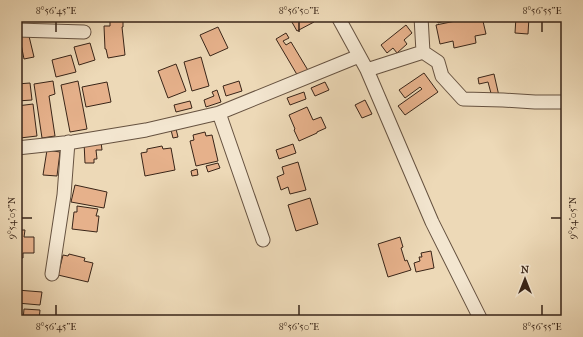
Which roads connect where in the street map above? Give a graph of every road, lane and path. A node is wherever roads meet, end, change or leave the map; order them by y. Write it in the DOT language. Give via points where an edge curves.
graph roads {
  1 [pos="338,17"];
  2 [pos="421,17"];
  3 [pos="17,30"];
  4 [pos="84,32"];
  5 [pos="423,52"];
  6 [pos="359,56"];
  7 [pos="367,70"];
  8 [pos="566,102"];
  9 [pos="219,113"];
  10 [pos="68,142"];
  11 [pos="17,148"];
  12 [pos="262,240"];
  13 [pos="52,274"];
  14 [pos="481,320"];
  1 -- 6 [label="street"];
  2 -- 5 [label="street"];
  3 -- 4 [label="street"];
  5 -- 7 [label="street"];
  5 -- 8 [label="street" via="438,62 442,76 463,99"];
  6 -- 7 [label="street"];
  6 -- 9 [label="street"];
  7 -- 14 [label="street" via="432,222"];
  9 -- 10 [label="street" via="146,130"];
  9 -- 12 [label="street"];
  10 -- 11 [label="street"];
  10 -- 13 [label="street" via="64,195"];
}
